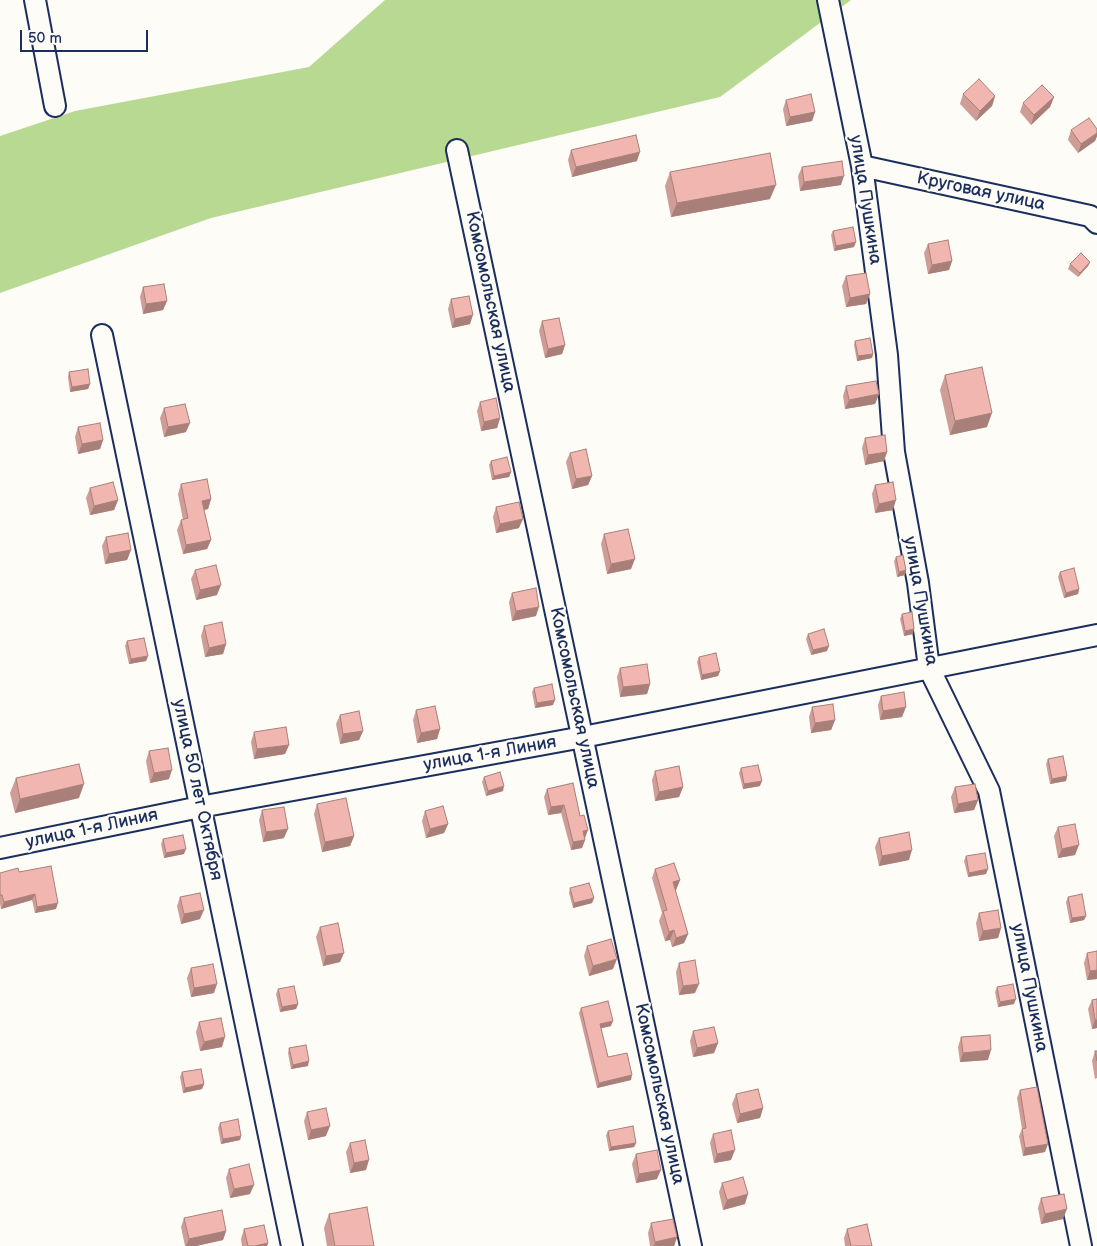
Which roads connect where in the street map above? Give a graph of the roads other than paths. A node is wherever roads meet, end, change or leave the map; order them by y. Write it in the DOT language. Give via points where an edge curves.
graph roads {
  1 [pos="36,0"];
  2 [pos="828,0"];
  3 [pos="54,106"];
  4 [pos="457,150"];
  5 [pos="862,166"];
  6 [pos="1095,216"];
  7 [pos="102,335"];
  8 [pos="1097,635"];
  9 [pos="929,668"];
  10 [pos="583,736"];
  11 [pos="200,807"];
  12 [pos="0,848"];
  13 [pos="1097,1244"];
  14 [pos="292,1246"];
  15 [pos="691,1246"];
  16 [pos="1083,1246"];
  1 -- 3 [label="street"];
  2 -- 5 [label="street, улица Пушкина"];
  4 -- 10 [label="street, Комсомольская улица"];
  5 -- 6 [label="street, Круговая улица"];
  5 -- 9 [label="street, улица Пушкина" via="887,355 894,452 918,583"];
  7 -- 11 [label="street, улица 50 лет Октября"];
  8 -- 9 [label="street, улица 1-я Линия"];
  9 -- 10 [label="street, улица 1-я Линия"];
  9 -- 16 [label="street, улица Пушкина" via="989,791"];
  10 -- 11 [label="street, улица 1-я Линия"];
  10 -- 15 [label="street, Комсомольская улица"];
  11 -- 12 [label="street, улица 1-я Линия"];
  11 -- 14 [label="street, улица 50 лет Октября"];
  13 -- 16 [label="street"];
}
